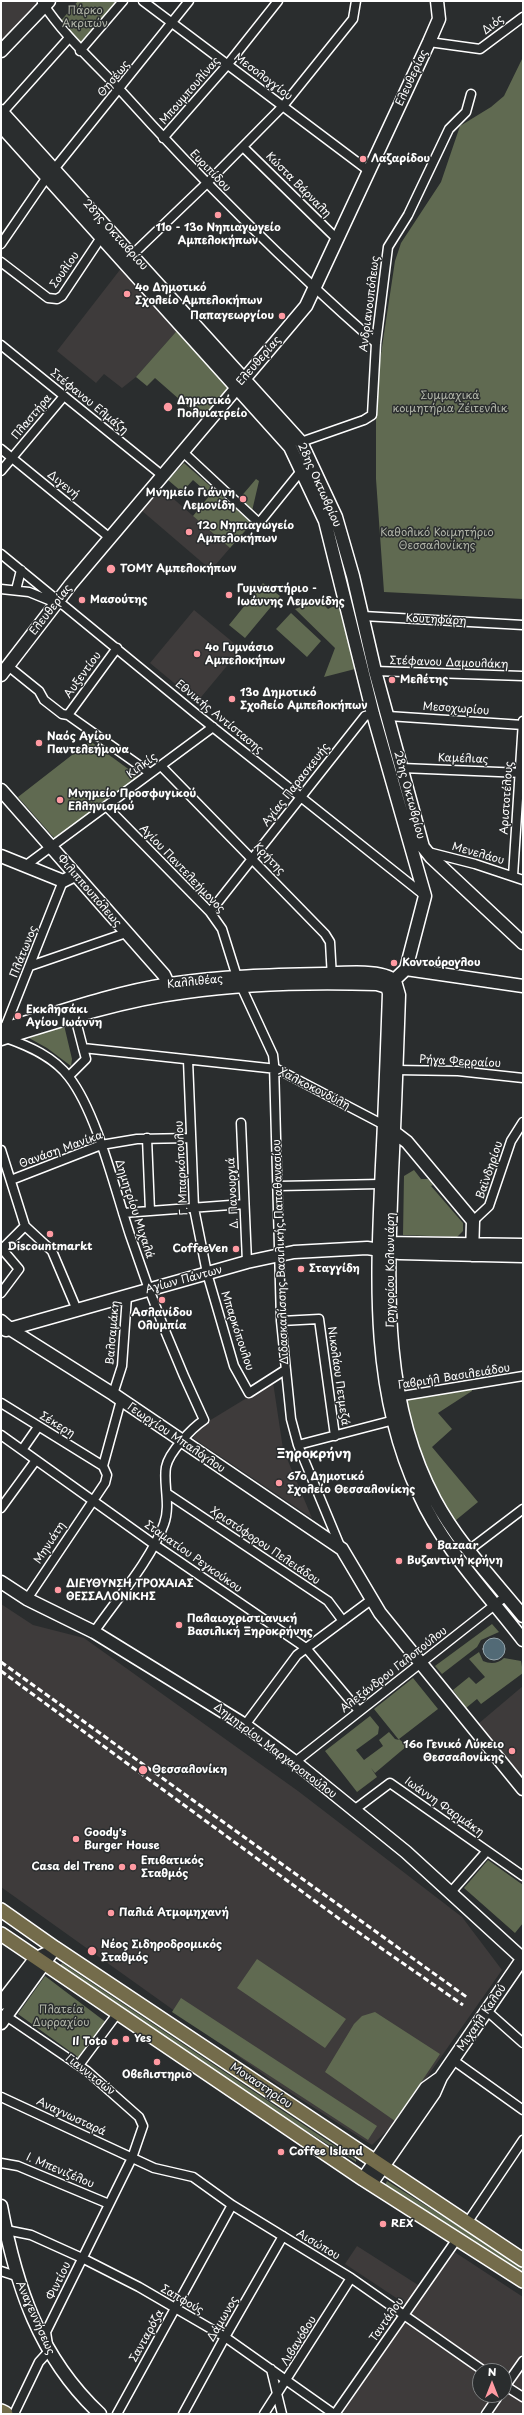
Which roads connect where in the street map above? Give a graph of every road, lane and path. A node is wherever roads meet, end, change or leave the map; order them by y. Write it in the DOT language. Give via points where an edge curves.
graph roads {
  1 [pos="123,1"];
  2 [pos="143,1"];
  3 [pos="189,1"];
  4 [pos="278,1"];
  5 [pos="356,1"];
  6 [pos="437,1"];
  7 [pos="45,3"];
  8 [pos="523,16"];
  9 [pos="172,23"];
  10 [pos="69,38"];
  11 [pos="429,42"];
  12 [pos="1,51"];
  13 [pos="80,51"];
  14 [pos="228,64"];
  15 [pos="120,90"];
  16 [pos="470,94"];
  17 [pos="283,106"];
  18 [pos="2,112"];
  19 [pos="1,126"];
  20 [pos="163,138"];
  21 [pos="243,147"];
  22 [pos="369,171"];
  23 [pos="51,173"];
  24 [pos="206,184"];
  25 [pos="102,236"];
  26 [pos="337,239"];
  27 [pos="1,244"];
  28 [pos="133,254"];
  29 [pos="1,262"];
  30 [pos="315,290"];
  31 [pos="376,343"];
  32 [pos="1,345"];
  33 [pos="240,382"];
  34 [pos="64,396"];
  35 [pos="301,442"];
  36 [pos="1,449"];
  37 [pos="184,453"];
  38 [pos="12,458"];
  39 [pos="1,471"];
  40 [pos="301,471"];
  41 [pos="163,476"];
  42 [pos="110,538"];
  43 [pos="1,554"];
  44 [pos="21,570"];
  45 [pos="1,589"];
  46 [pos="16,590"];
  47 [pos="57,602"];
  48 [pos="349,615"];
  49 [pos="363,616"];
  50 [pos="523,626"];
  51 [pos="117,648"];
  52 [pos="4,670"];
  53 [pos="375,671"];
  54 [pos="523,676"];
  55 [pos="373,714"];
  56 [pos="68,715"];
  57 [pos="388,716"];
  58 [pos="523,721"];
  59 [pos="523,724"];
  60 [pos="213,727"];
  61 [pos="161,766"];
  62 [pos="402,768"];
  63 [pos="521,772"];
  64 [pos="150,774"];
  65 [pos="1,790"];
  66 [pos="301,797"];
  67 [pos="106,806"];
  68 [pos="520,822"];
  69 [pos="51,848"];
  70 [pos="426,852"];
  71 [pos="1,856"];
  72 [pos="253,858"];
  73 [pos="25,866"];
  74 [pos="75,875"];
  75 [pos="513,876"];
  76 [pos="523,880"];
  77 [pos="63,881"];
  78 [pos="426,896"];
  79 [pos="210,912"];
  80 [pos="126,933"];
  81 [pos="523,943"];
  82 [pos="30,966"];
  83 [pos="406,969"];
  84 [pos="332,978"];
  85 [pos="239,982"];
  86 [pos="390,983"];
  87 [pos="523,986"];
  88 [pos="171,989"];
  89 [pos="75,1017"];
  90 [pos="3,1034"];
  91 [pos="83,1048"];
  92 [pos="188,1060"];
  93 [pos="274,1068"];
  94 [pos="396,1070"];
  95 [pos="69,1076"];
  96 [pos="523,1078"];
  97 [pos="523,1122"];
  98 [pos="241,1123"];
  99 [pos="389,1128"];
  100 [pos="147,1138"];
  101 [pos="191,1138"];
  102 [pos="101,1145"];
  103 [pos="1,1150"];
  104 [pos="11,1180"];
  105 [pos="381,1184"];
  106 [pos="278,1186"];
  107 [pos="244,1204"];
  108 [pos="194,1208"];
  109 [pos="150,1211"];
  110 [pos="123,1213"];
  111 [pos="473,1221"];
  112 [pos="24,1226"];
  113 [pos="523,1245"];
  114 [pos="1,1248"];
  115 [pos="382,1248"];
  116 [pos="472,1249"];
  117 [pos="281,1254"];
  118 [pos="523,1256"];
  119 [pos="247,1262"];
  120 [pos="207,1273"];
  121 [pos="148,1290"];
  122 [pos="1,1293"];
  123 [pos="127,1296"];
  124 [pos="77,1310"];
  125 [pos="281,1321"];
  126 [pos="35,1322"];
  127 [pos="4,1327"];
  128 [pos="31,1342"];
  129 [pos="285,1370"];
  130 [pos="523,1376"];
  131 [pos="117,1397"];
  132 [pos="393,1397"];
  133 [pos="1,1402"];
  134 [pos="397,1419"];
  135 [pos="38,1427"];
  136 [pos="1,1435"];
  137 [pos="335,1436"];
  138 [pos="182,1441"];
  139 [pos="298,1445"];
  140 [pos="22,1450"];
  141 [pos="36,1460"];
  142 [pos="103,1466"];
  143 [pos="168,1494"];
  144 [pos="92,1500"];
  145 [pos="1,1508"];
  146 [pos="523,1510"];
  147 [pos="155,1545"];
  148 [pos="342,1549"];
  149 [pos="469,1550"];
  150 [pos="1,1582"];
  151 [pos="506,1596"];
  152 [pos="27,1599"];
  153 [pos="371,1600"];
  154 [pos="496,1604"];
  155 [pos="523,1616"];
  156 [pos="343,1621"];
  157 [pos="94,1632"];
  158 [pos="523,1640"];
  159 [pos="306,1648"];
  160 [pos="421,1663"];
  161 [pos="359,1711"];
  162 [pos="245,1725"];
  163 [pos="295,1762"];
  164 [pos="523,1789"];
  165 [pos="354,1810"];
  166 [pos="487,1851"];
  167 [pos="523,1876"];
  168 [pos="451,1892"];
  169 [pos="1,1910"];
  170 [pos="1,1934"];
  171 [pos="55,1948"];
  172 [pos="523,1959"];
  173 [pos="40,1962"];
  174 [pos="1,2003"];
  175 [pos="487,2011"];
  176 [pos="117,2014"];
  177 [pos="3,2017"];
  178 [pos="523,2043"];
  179 [pos="453,2060"];
  180 [pos="79,2064"];
  181 [pos="1,2097"];
  182 [pos="523,2110"];
  183 [pos="523,2140"];
  184 [pos="132,2158"];
  185 [pos="1,2163"];
  186 [pos="378,2165"];
  187 [pos="367,2181"];
  188 [pos="109,2204"];
  189 [pos="232,2205"];
  190 [pos="1,2206"];
  191 [pos="467,2224"];
  192 [pos="6,2230"];
  193 [pos="283,2236"];
  194 [pos="457,2239"];
  195 [pos="82,2258"];
  196 [pos="523,2260"];
  197 [pos="1,2270"];
  198 [pos="16,2276"];
  199 [pos="351,2278"];
  200 [pos="523,2281"];
  201 [pos="174,2309"];
  202 [pos="404,2316"];
  203 [pos="225,2337"];
  204 [pos="49,2351"];
  205 [pos="523,2361"];
  206 [pos="472,2363"];
  207 [pos="271,2369"];
  208 [pos="512,2375"];
  209 [pos="287,2380"];
  210 [pos="512,2391"];
  211 [pos="278,2394"];
  212 [pos="523,2397"];
  213 [pos="494,2403"];
  214 [pos="1,2412"];
  215 [pos="5,2414"];
  216 [pos="14,2414"];
  217 [pos="100,2414"];
  218 [pos="117,2414"];
  219 [pos="183,2414"];
  220 [pos="264,2414"];
  221 [pos="282,2414"];
  222 [pos="334,2414"];
  223 [pos="486,2414"];
  1 -- 13 [label="street"];
  2 -- 9 [label="street, Μεσολογγίου"];
  3 -- 9 [label="street, Θησέως"];
  4 -- 14 [label="street, Μπουμπουλίνας"];
  5 -- 17 [label="street" via="353,18"];
  6 -- 11 [label="main road, Ελευθερίας" via="439,19"];
  7 -- 10 [label="street, Ευριπίδου"];
  7 -- 12 [label="main road"];
  8 -- 11 [label="street, Διός" via="480,49"];
  9 -- 14 [label="street, Μεσολογγίου"];
  9 -- 15 [label="street, Θησέως"];
  10 -- 13 [label="street, Ευριπίδου"];
  10 -- 18 [label="street"];
  11 -- 22 [label="main road, Ελευθερίας"];
  13 -- 15 [label="street, Ευριπίδου"];
  14 -- 17 [label="street, Μεσολογγίου"];
  14 -- 20 [label="street, Μπουμπουλίνας"];
  15 -- 20 [label="street, Ευριπίδου"];
  15 -- 23 [label="street, Θησέως"];
  16 -- 31 [label="street, Ανδριανουπόλεως" via="466,112 449,129 408,215 388,247"];
  17 -- 21 [label="street"];
  17 -- 22 [label="street, Μεσολογγίου"];
  18 -- 23 [label="main road, 28ης Οκτωβρίου"];
  19 -- 23 [label="main road, 28ης Οκτωβρίου"];
  20 -- 24 [label="street, Ευριπίδου"];
  21 -- 24 [label="street"];
  21 -- 26 [label="street, Κώστα Βάρναλη"];
  22 -- 26 [label="main road, Ελευθερίας"];
  23 -- 25 [label="main road, 28ης Οκτωβρίου"];
  23 -- 27 [label="street, Θησέως"];
  23 -- 28 [label="main road, 28ης Οκτωβρίου"];
  24 -- 28 [label="street"];
  24 -- 30 [label="street, Ευριπίδου"];
  25 -- 29 [label="street, Σουλίου" via="62,296 57,299 48,298"];
  25 -- 33 [label="main road, 28ης Οκτωβρίου"];
  26 -- 30 [label="main road, Ελευθερίας"];
  28 -- 33 [label="main road, 28ης Οκτωβρίου"];
  30 -- 31 [label="street, Ευριπίδου"];
  30 -- 33 [label="main road, Ελευθερίας" via="306,306"];
  31 -- 35 [label="street, Ανδριανουπόλεως" via="371,417"];
  32 -- 34 [label="street, Στέφανου Ελμάζη"];
  33 -- 35 [label="main road, 28ης Οκτωβρίου"];
  33 -- 37 [label="main road, Ελευθερίας"];
  33 -- 40 [label="main road, 28ης Οκτωβρίου" via="290,448"];
  34 -- 38 [label="street, Πλαστήρα"];
  34 -- 41 [label="street, Στέφανου Ελμάζη"];
  35 -- 49 [label="main road, 28ης Οκτωβρίου" via="336,517"];
  36 -- 38 [label="street, Διγενή"];
  37 -- 40 [label="street" via="259,523"];
  37 -- 41 [label="main road, Ελευθερίας"];
  38 -- 39 [label="street, Πλαστήρα"];
  38 -- 42 [label="street, Διγενή"];
  40 -- 48 [label="main road, 28ης Οκτωβρίου" via="325,521"];
  41 -- 42 [label="main road, Ελευθερίας"];
  42 -- 47 [label="main road, Ελευθερίας"];
  43 -- 44 [label="street, Εθνικής Αντίστασης"];
  44 -- 46 [label="street"];
  44 -- 47 [label="street, Εθνικής Αντίστασης"];
  45 -- 46 [label="street"];
  46 -- 47 [label="street"];
  47 -- 51 [label="street, Εθνικής Αντίστασης"];
  47 -- 52 [label="main road, Ελευθερίας"];
  48 -- 49 [label="main road, Κουτηφάρη"];
  48 -- 55 [label="main road, 28ης Οκτωβρίου"];
  49 -- 50 [label="street, Κουτηφάρη"];
  49 -- 53 [label="main road, 28ης Οκτωβρίου"];
  51 -- 56 [label="street, Αυξεντίου"];
  51 -- 60 [label="street, Εθνικής Αντίστασης"];
  52 -- 56 [label="street" via="39,691 44,700 62,714"];
  53 -- 54 [label="street, Στέφανου Δαμουλάκη"];
  53 -- 57 [label="main road, 28ης Οκτωβρίου"];
  55 -- 66 [label="street, Αγίας Παρασκευής" via="365,716"];
  55 -- 78 [label="main road, 28ης Οκτωβρίου"];
  56 -- 64 [label="street"];
  57 -- 59 [label="street, Μεσοχωρίου"];
  57 -- 62 [label="main road, 28ης Οκτωβρίου"];
  58 -- 59 [label="street, Αριστοτέλους"];
  59 -- 63 [label="street, Αριστοτέλους"];
  60 -- 61 [label="street, Κιλκίς"];
  60 -- 66 [label="street, Εθνικής Αντίστασης"];
  61 -- 64 [label="street, Κιλκίς"];
  61 -- 72 [label="street, Κρήτης"];
  62 -- 63 [label="street, Καμέλιας"];
  62 -- 70 [label="main road, 28ης Οκτωβρίου"];
  63 -- 68 [label="street, Αριστοτέλους"];
  64 -- 67 [label="street, Κιλκίς"];
  65 -- 69 [label="main road, Φιλιππουπόλεως"];
  66 -- 72 [label="street, Αγίας Παρασκευής"];
  66 -- 78 [label="street, Εθνικής Αντίστασης"];
  67 -- 69 [label="street, Κιλκίς"];
  67 -- 79 [label="street, Αγίου Παντελεήμονος"];
  68 -- 75 [label="street, Αριστοτέλους"];
  69 -- 73 [label="street, Κιλκίς"];
  69 -- 74 [label="main road, Φιλιππουπόλεως"];
  70 -- 75 [label="street, Μενελάου"];
  70 -- 81 [label="main road, 28ης Οκτωβρίου"];
  71 -- 73 [label="main road"];
  72 -- 79 [label="street, Αγίας Παρασκευής"];
  72 -- 84 [label="street, Κρήτης" via="327,936 330,942"];
  73 -- 77 [label="main road"];
  74 -- 77 [label="main road"];
  74 -- 80 [label="main road, Φιλιππουπόλεως"];
  75 -- 76 [label="street, Μενελάου"];
  77 -- 82 [label="street, Πλάτωνος"];
  78 -- 83 [label="main road"];
  79 -- 85 [label="street, Αγίου Παντελεήμονος" via="222,929"];
  80 -- 82 [label="street"];
  80 -- 88 [label="main road, Φιλιππουπόλεως" via="164,975"];
  82 -- 90 [label="street, Πλάτωνος"];
  83 -- 86 [label="main road"];
  83 -- 87 [label="main road"];
  84 -- 85 [label="main road, Καλλιθέας"];
  84 -- 86 [label="main road, Καλλιθέας" via="380,974"];
  85 -- 88 [label="main road, Καλλιθέας"];
  85 -- 93 [label="street, Διδασκαλίσσης Βασιλικής Παπαθανασίου" via="273,1055"];
  86 -- 94 [label="main road, Γρηγορίου Κολωνιάρη" via="398,985 399,994"];
  86 -- 99 [label="main road, Γρηγορίου Κολωνιάρη"];
  88 -- 89 [label="main road, Καλλιθέας"];
  88 -- 90 [label="main road, Καλλιθέας" via="91,1002"];
  89 -- 90 [label="main road, Καλλιθέας"];
  89 -- 91 [label="street"];
  90 -- 95 [label="street, Δημητρίου Μιχαλά" via="39,1052"];
  91 -- 92 [label="street, Χαλκοκονδύλη"];
  91 -- 95 [label="street" via="86,1059"];
  92 -- 93 [label="street, Χαλκοκονδύλη"];
  92 -- 101 [label="street, Γ. Μπαρκόπουλου"];
  93 -- 99 [label="street, Χαλκοκονδύλη"];
  93 -- 106 [label="street, Διδασκαλίσσης Βασιλικής Παπαθανασίου"];
  94 -- 96 [label="street, Ρήγα Φερραίου" via="458,1071"];
  94 -- 99 [label="main road, Γρηγορίου Κολωνιάρη"];
  95 -- 102 [label="street, Δημητρίου Μιχαλά"];
  97 -- 111 [label="street, Βαϊνδηρίου" via="511,1141 489,1206"];
  98 -- 107 [label="street, Δ. Πανουργιά"];
  99 -- 105 [label="main road, Γρηγορίου Κολωνιάρη"];
  99 -- 111 [label="main road, Χαλκοκονδύλη" via="413,1148"];
  99 -- 115 [label="main road, Γρηγορίου Κολωνιάρη"];
  100 -- 101 [label="street, Θανάση Μανίκα"];
  100 -- 102 [label="street, Θανάση Μανίκα"];
  100 -- 109 [label="street"];
  101 -- 108 [label="street, Γ. Μπαρκόπουλου"];
  102 -- 104 [label="street, Θανάση Μανίκα"];
  102 -- 110 [label="street, Δημητρίου Μιχαλά"];
  103 -- 104 [label="street"];
  104 -- 112 [label="street"];
  105 -- 106 [label="street"];
  105 -- 115 [label="main road, Γρηγορίου Κολωνιάρη"];
  106 -- 117 [label="street, Διδασκαλίσσης Βασιλικής Παπαθανασίου"];
  107 -- 108 [label="street"];
  107 -- 119 [label="street, Δ. Πανουργιά"];
  108 -- 109 [label="street"];
  108 -- 120 [label="street, Γ. Μπαρκόπουλου"];
  109 -- 110 [label="street"];
  110 -- 121 [label="street, Δημητρίου Μιχαλά"];
  111 -- 116 [label="main road"];
  112 -- 114 [label="street"];
  112 -- 124 [label="street" via="52,1251"];
  113 -- 116 [label="main road, Αγίων Πάντων"];
  114 -- 122 [label="street" via="19,1269"];
  115 -- 116 [label="main road, Αγίων Πάντων"];
  115 -- 117 [label="main road, Αγίων Πάντων" via="310,1250"];
  115 -- 132 [label="main road, Γρηγορίου Κολωνιάρη" via="392,1339"];
  116 -- 118 [label="main road, Αγίων Πάντων"];
  117 -- 119 [label="main road, Αγίων Πάντων"];
  117 -- 125 [label="street, Διδασκαλίσσης Βασιλικής Παπαθανασίου"];
  119 -- 120 [label="main road, Αγίων Πάντων"];
  120 -- 121 [label="main road, Αγίων Πάντων"];
  120 -- 129 [label="street, Μπαρκόπουλου" via="235,1369 249,1393"];
  121 -- 123 [label="main road, Αγίων Πάντων"];
  121 -- 138 [label="street, Δημητρίου Μιχαλά" via="204,1420"];
  123 -- 124 [label="main road, Αγίων Πάντων"];
  123 -- 131 [label="street, Βαλσαμάκη"];
  124 -- 126 [label="main road, Αγίων Πάντων"];
  125 -- 129 [label="street, Διδασκαλίσσης Βασιλικής Παπαθανασίου"];
  125 -- 137 [label="street, Νικολάου Πετμεζά" via="319,1319"];
  126 -- 127 [label="main road, Αγίων Πάντων"];
  126 -- 128 [label="main road"];
  127 -- 128 [label="main road, Γεωργίου Μπαλόγλου"];
  128 -- 131 [label="main road, Γεωργίου Μπαλόγλου"];
  129 -- 139 [label="street, Διδασκαλίσσης Βασιλικής Παπαθανασίου" via="291,1419"];
  130 -- 132 [label="street, Γαβριήλ Βασιλειάδου"];
  131 -- 138 [label="main road, Γεωργίου Μπαλόγλου"];
  131 -- 142 [label="street"];
  132 -- 134 [label="main road, Γρηγορίου Κολωνιάρη"];
  133 -- 135 [label="street, Σέκερη"];
  134 -- 137 [label="street"];
  134 -- 149 [label="main road, Γρηγορίου Κολωνιάρη" via="436,1501"];
  134 -- 154 [label="main road, Γρηγορίου Κολωνιάρη" via="404,1460 419,1496 458,1557"];
  135 -- 140 [label="street"];
  135 -- 142 [label="street, Σέκερη"];
  136 -- 140 [label="street, Σταματίου Ρεγκούκου"];
  137 -- 139 [label="street"];
  138 -- 143 [label="street" via="166,1466"];
  138 -- 148 [label="main road, Γεωργίου Μπαλόγλου"];
  139 -- 148 [label="street, Διδασκαλίσσης Βασιλικής Παπαθανασίου"];
  140 -- 141 [label="street, Σταματίου Ρεγκούκου"];
  141 -- 144 [label="street, Σταματίου Ρεγκούκου"];
  141 -- 145 [label="street"];
  142 -- 144 [label="street" via="106,1479"];
  143 -- 147 [label="street" via="165,1522"];
  143 -- 156 [label="street, Χριστόφορου Πελειάδου" via="329,1602"];
  144 -- 147 [label="street, Σταματίου Ρεγκούκου"];
  144 -- 152 [label="street, Μηνιάτη"];
  146 -- 149 [label="street"];
  147 -- 157 [label="street"];
  147 -- 159 [label="street, Σταματίου Ρεγκούκου"];
  148 -- 153 [label="main road, Διδασκαλίσσης Βασιλικής Παπαθανασίου"];
  149 -- 151 [label="main road, Γρηγορίου Κολωνιάρη"];
  150 -- 152 [label="main road, Δημητρίου Μαργαροπούλου"];
  151 -- 154 [label="street, Αλεξάνδρου Γαλοπούλου"];
  151 -- 155 [label="main road, Γρηγορίου Κολωνιάρη"];
  152 -- 157 [label="main road, Δημητρίου Μαργαροπούλου"];
  153 -- 156 [label="street"];
  153 -- 160 [label="main road, Διδασκαλίσσης Βασιλικής Παπαθανασίου"];
  154 -- 158 [label="main road, Γρηγορίου Κολωνιάρη"];
  154 -- 160 [label="street, Αλεξάνδρου Γαλοπούλου"];
  156 -- 159 [label="street"];
  157 -- 162 [label="main road, Δημητρίου Μαργαροπούλου"];
  159 -- 161 [label="street, Σταματίου Ρεγκούκου"];
  159 -- 162 [label="street" via="294,1658"];
  160 -- 161 [label="street, Αλεξάνδρου Γαλοπούλου"];
  160 -- 164 [label="main road, Διδασκαλίσσης Βασιλικής Παπαθανασίου"];
  161 -- 163 [label="street, Αλεξάνδρου Γαλοπούλου"];
  162 -- 163 [label="main road, Δημητρίου Μαργαροπούλου"];
  163 -- 165 [label="main road, Δημητρίου Μαργαροπούλου"];
  165 -- 166 [label="street, Ιωάννη Φαρμάκη" via="390,1783"];
  165 -- 168 [label="main road, Δημητρίου Μαργαροπούλου"];
  166 -- 167 [label="street, Ιωάννη Φαρμάκη"];
  166 -- 168 [label="street"];
  168 -- 172 [label="main road, Δημητρίου Μαργαροπούλου"];
  169 -- 171 [label="main road, Μοναστηρίου"];
  170 -- 173 [label="main road, Μοναστηρίου"];
  171 -- 173 [label="main road"];
  171 -- 186 [label="main road, Μοναστηρίου"];
  172 -- 175 [label="main road, Μιχαήλ Καλού"];
  173 -- 174 [label="main road"];
  173 -- 176 [label="main road, Μοναστηρίου"];
  173 -- 177 [label="main road"];
  175 -- 178 [label="street"];
  175 -- 179 [label="main road, Μιχαήλ Καλού"];
  176 -- 180 [label="street"];
  176 -- 187 [label="main road, Μοναστηρίου"];
  177 -- 180 [label="street, Γιαννιτσών"];
  179 -- 182 [label="street"];
  179 -- 186 [label="main road, Μιχαήλ Καλού" via="441,2077 434,2094"];
  180 -- 184 [label="street, Γιαννιτσών" via="141,2119 143,2130"];
  181 -- 184 [label="street, Αναγνωσταρά"];
  183 -- 191 [label="street"];
  184 -- 188 [label="street, Φιντίου"];
  184 -- 189 [label="street, Αισώπου" via="160,2170 191,2176"];
  185 -- 188 [label="street, Ι. Μπενιζέλου" via="18,2166"];
  186 -- 187 [label="main road, Μιχαήλ Καλού"];
  186 -- 191 [label="main road, Μοναστηρίου"];
  187 -- 194 [label="main road, Μοναστηρίου"];
  188 -- 195 [label="street, Φιντίου"];
  189 -- 193 [label="street, Αισώπου"];
  189 -- 201 [label="street, Σανταρόζα"];
  190 -- 192 [label="main road, Αναγεννήσεως"];
  191 -- 196 [label="main road, Μοναστηρίου"];
  192 -- 195 [label="street, Σαπφούς" via="31,2235"];
  192 -- 198 [label="main road, Αναγεννήσεως"];
  193 -- 199 [label="street, Αισώπου"];
  193 -- 203 [label="street, Δάμωνος"];
  194 -- 200 [label="main road, Μοναστηρίου"];
  194 -- 202 [label="street, Ταντάλου"];
  195 -- 201 [label="street, Σαπφούς" via="134,2284"];
  195 -- 204 [label="street, Φιντίου" via="46,2332"];
  197 -- 198 [label="street"];
  198 -- 204 [label="main road, Αναγεννήσεως"];
  199 -- 202 [label="street, Αισώπου"];
  199 -- 209 [label="street, Λιβανόβου"];
  201 -- 203 [label="street, Σαπφούς"];
  201 -- 218 [label="street, Σανταρόζα"];
  202 -- 206 [label="street, Αισώπου"];
  202 -- 222 [label="street, Ταντάλου"];
  203 -- 207 [label="street, Σαπφούς"];
  203 -- 219 [label="street, Δάμωνος"];
  204 -- 216 [label="street" via="40,2361"];
  204 -- 217 [label="main road, Αναγεννήσεως" via="68,2380"];
  205 -- 208 [label="street"];
  207 -- 209 [label="street, Σαπφούς"];
  207 -- 211 [label="street"];
  209 -- 211 [label="street, Λιβανόβου"];
  209 -- 222 [label="street, Σαπφούς"];
  210 -- 212 [label="street"];
  211 -- 220 [label="street, Λιβανόβου"];
  211 -- 221 [label="street"];
  213 -- 223 [label="street"];
  214 -- 215 [label="highway"];
}
